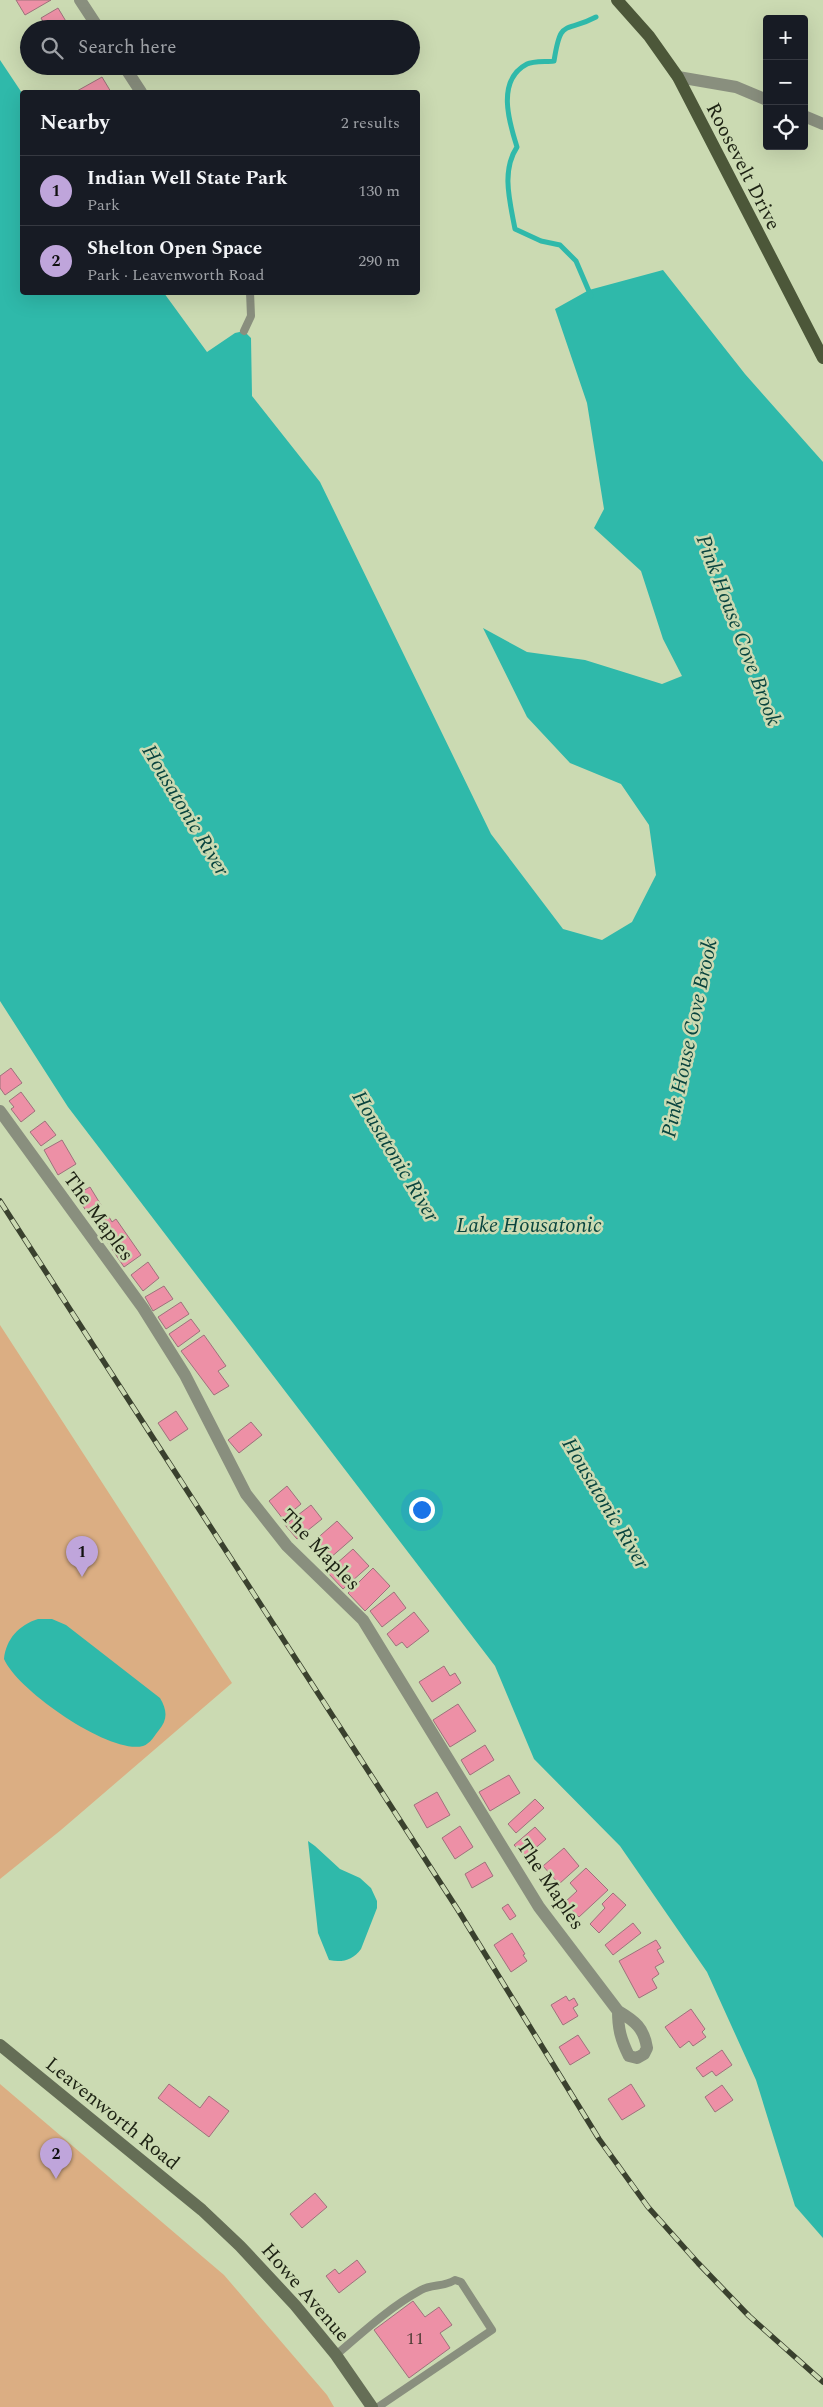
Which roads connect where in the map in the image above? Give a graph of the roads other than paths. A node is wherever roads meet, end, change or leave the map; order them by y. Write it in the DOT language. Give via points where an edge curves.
graph roads {
  1 [pos="80,0"];
  2 [pos="617,0"];
  3 [pos="93,20"];
  4 [pos="130,75"];
  5 [pos="678,77"];
  6 [pos="141,90"];
  7 [pos="763,98"];
  8 [pos="808,118"];
  9 [pos="823,124"];
  10 [pos="250,295"];
  11 [pos="244,331"];
  12 [pos="823,358"];
  13 [pos="0,1111"];
  14 [pos="618,2012"];
  15 [pos="0,2045"];
  16 [pos="202,2210"];
  17 [pos="336,2354"];
  18 [pos="372,2407"];
  19 [pos="378,2407"];
  1 -- 3 [label="street"];
  2 -- 5 [label="main road, Roosevelt Drive" via="649,36"];
  4 -- 6 [label="street"];
  5 -- 7 [label="street" via="736,87"];
  5 -- 12 [label="main road, Roosevelt Drive"];
  8 -- 9 [label="street"];
  10 -- 11 [label="lane" via="250,316"];
  13 -- 14 [label="street, The Maples" via="143,1308 185,1375 246,1494 287,1546 363,1620 540,1907"];
  15 -- 16 [label="main road, Leavenworth Road"];
  16 -- 17 [label="main road, Howe Avenue" via="277,2285"];
  17 -- 18 [label="main road, Howe Avenue"];
  17 -- 19 [label="lane" via="422,2289 454,2280 461,2282 492,2330"];
}
